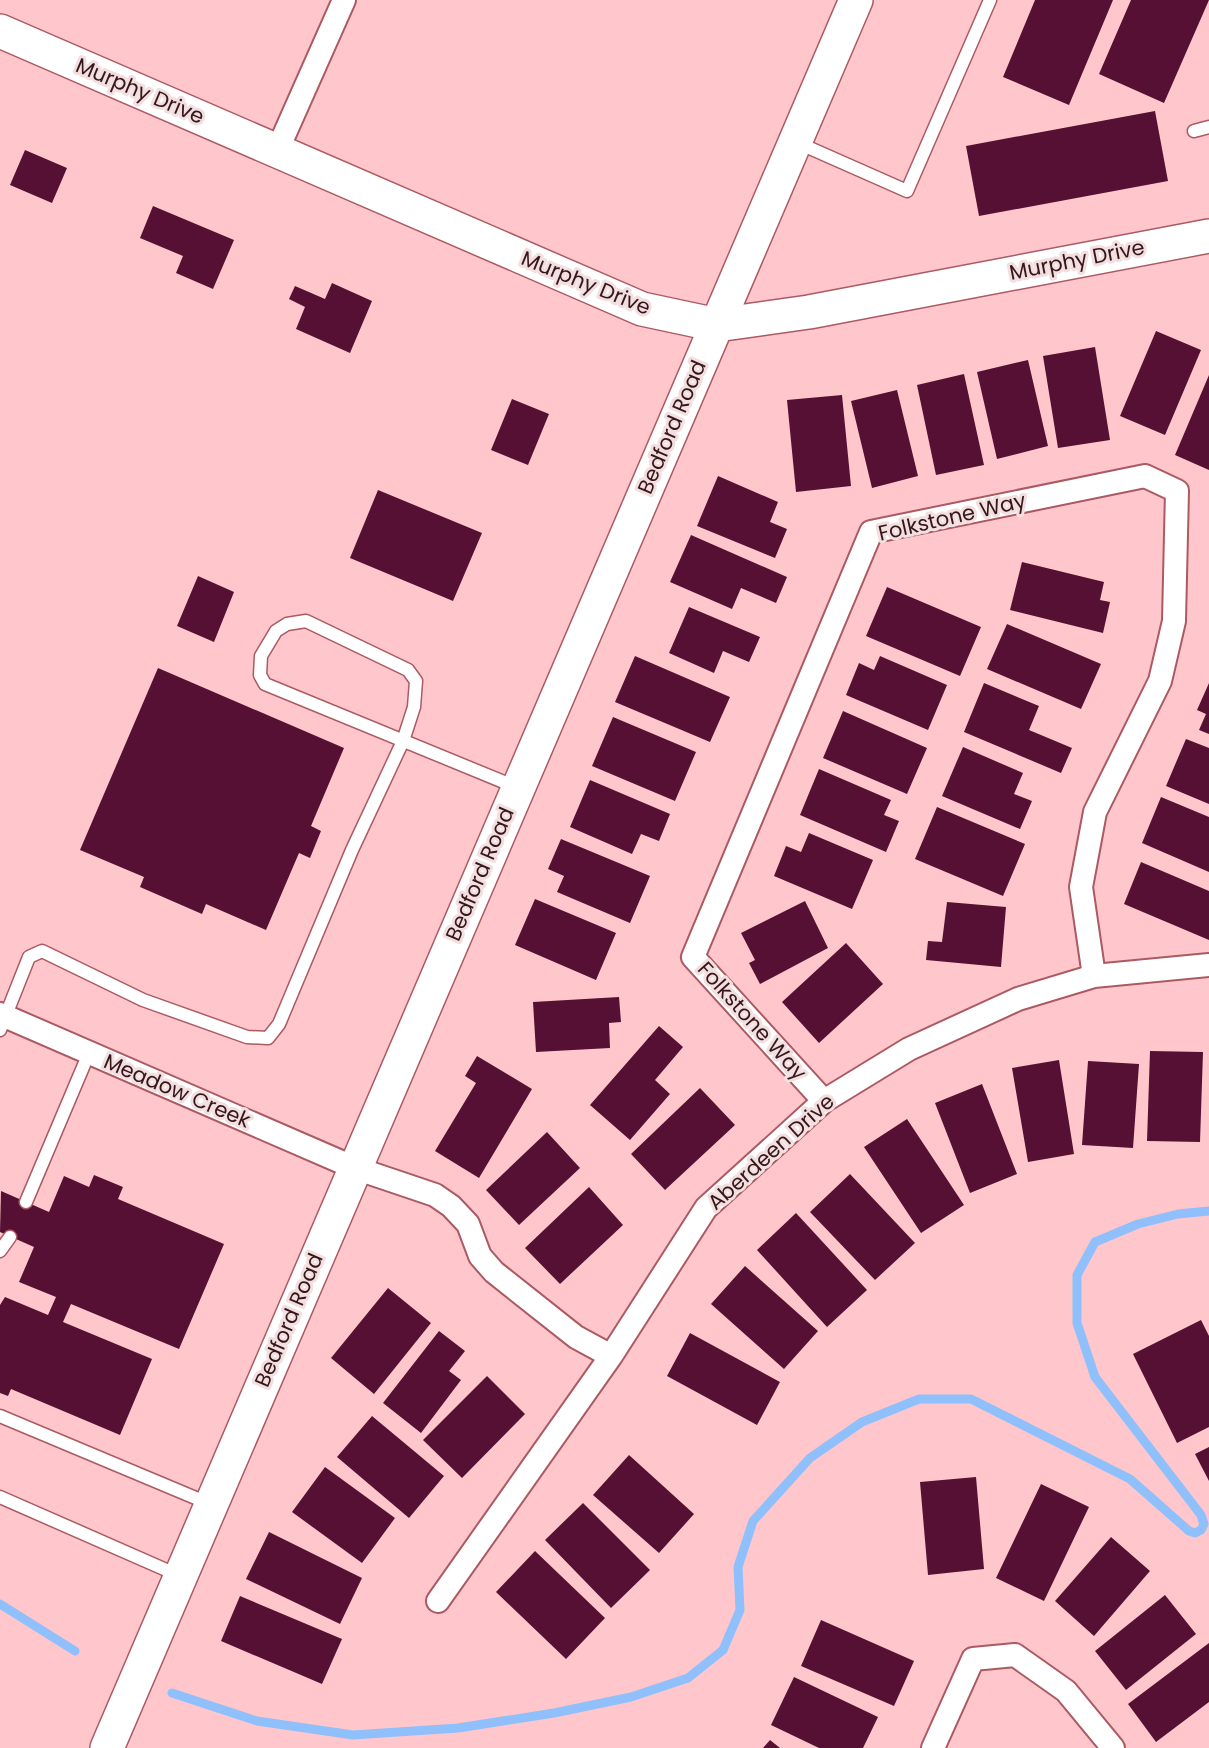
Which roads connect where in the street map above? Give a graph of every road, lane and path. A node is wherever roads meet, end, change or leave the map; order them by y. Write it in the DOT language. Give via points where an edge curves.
graph roads {
  1 [pos="344,0"];
  2 [pos="856,0"];
  3 [pos="990,0"];
  4 [pos="0,31"];
  5 [pos="1209,127"];
  6 [pos="1194,130"];
  7 [pos="795,141"];
  8 [pos="277,151"];
  9 [pos="1209,236"];
  10 [pos="717,325"];
  11 [pos="403,741"];
  12 [pos="517,788"];
  13 [pos="1209,965"];
  14 [pos="1094,976"];
  15 [pos="2,1020"];
  16 [pos="89,1053"];
  17 [pos="824,1101"];
  18 [pos="354,1168"];
  19 [pos="26,1202"];
  20 [pos="10,1237"];
  21 [pos="0,1251"];
  22 [pos="611,1356"];
  23 [pos="0,1416"];
  24 [pos="0,1497"];
  25 [pos="211,1504"];
  26 [pos="180,1576"];
  27 [pos="438,1601"];
  28 [pos="107,1748"];
  29 [pos="933,1748"];
  30 [pos="1113,1748"];
  1 -- 8 [label="street"];
  2 -- 7 [label="main road, Bedford Road"];
  3 -- 7 [label="lane" via="907,190"];
  4 -- 8 [label="main road, Murphy Drive"];
  5 -- 6 [label="lane"];
  7 -- 10 [label="main road, Bedford Road"];
  8 -- 10 [label="main road, Murphy Drive" via="642,309"];
  9 -- 10 [label="main road, Murphy Drive" via="809,312"];
  10 -- 12 [label="main road, Bedford Road"];
  11 -- 11 [label="lane" via="265,684 260,675 261,656 276,631 286,624 306,621 408,670 416,681 414,707"];
  11 -- 12 [label="lane"];
  11 -- 15 [label="lane" via="279,1024 268,1038 247,1037 143,1000 42,951 28,957"];
  12 -- 18 [label="main road, Bedford Road"];
  13 -- 14 [label="street, Aberdeen Drive"];
  14 -- 17 [label="street, Aberdeen Drive" via="1018,999 909,1049"];
  14 -- 17 [label="street, Folkstone Way" via="1081,886 1095,812 1160,681 1174,621 1177,491 1145,476 871,532 693,957"];
  15 -- 16 [label="street, Meadow Creek"];
  16 -- 18 [label="street, Meadow Creek"];
  16 -- 19 [label="lane"];
  17 -- 22 [label="street, Aberdeen Drive" via="706,1208"];
  18 -- 22 [label="street, Meadow Creek" via="435,1195 451,1206 468,1224 480,1256 494,1272 576,1337"];
  18 -- 25 [label="main road, Bedford Road"];
  20 -- 21 [label="lane"];
  22 -- 27 [label="street, Aberdeen Drive"];
  23 -- 25 [label="lane"];
  24 -- 26 [label="lane"];
  25 -- 26 [label="main road, Bedford Road"];
  26 -- 28 [label="main road, Bedford Road"];
  29 -- 30 [label="street" via="973,1659 1015,1655 1066,1691"];
}
